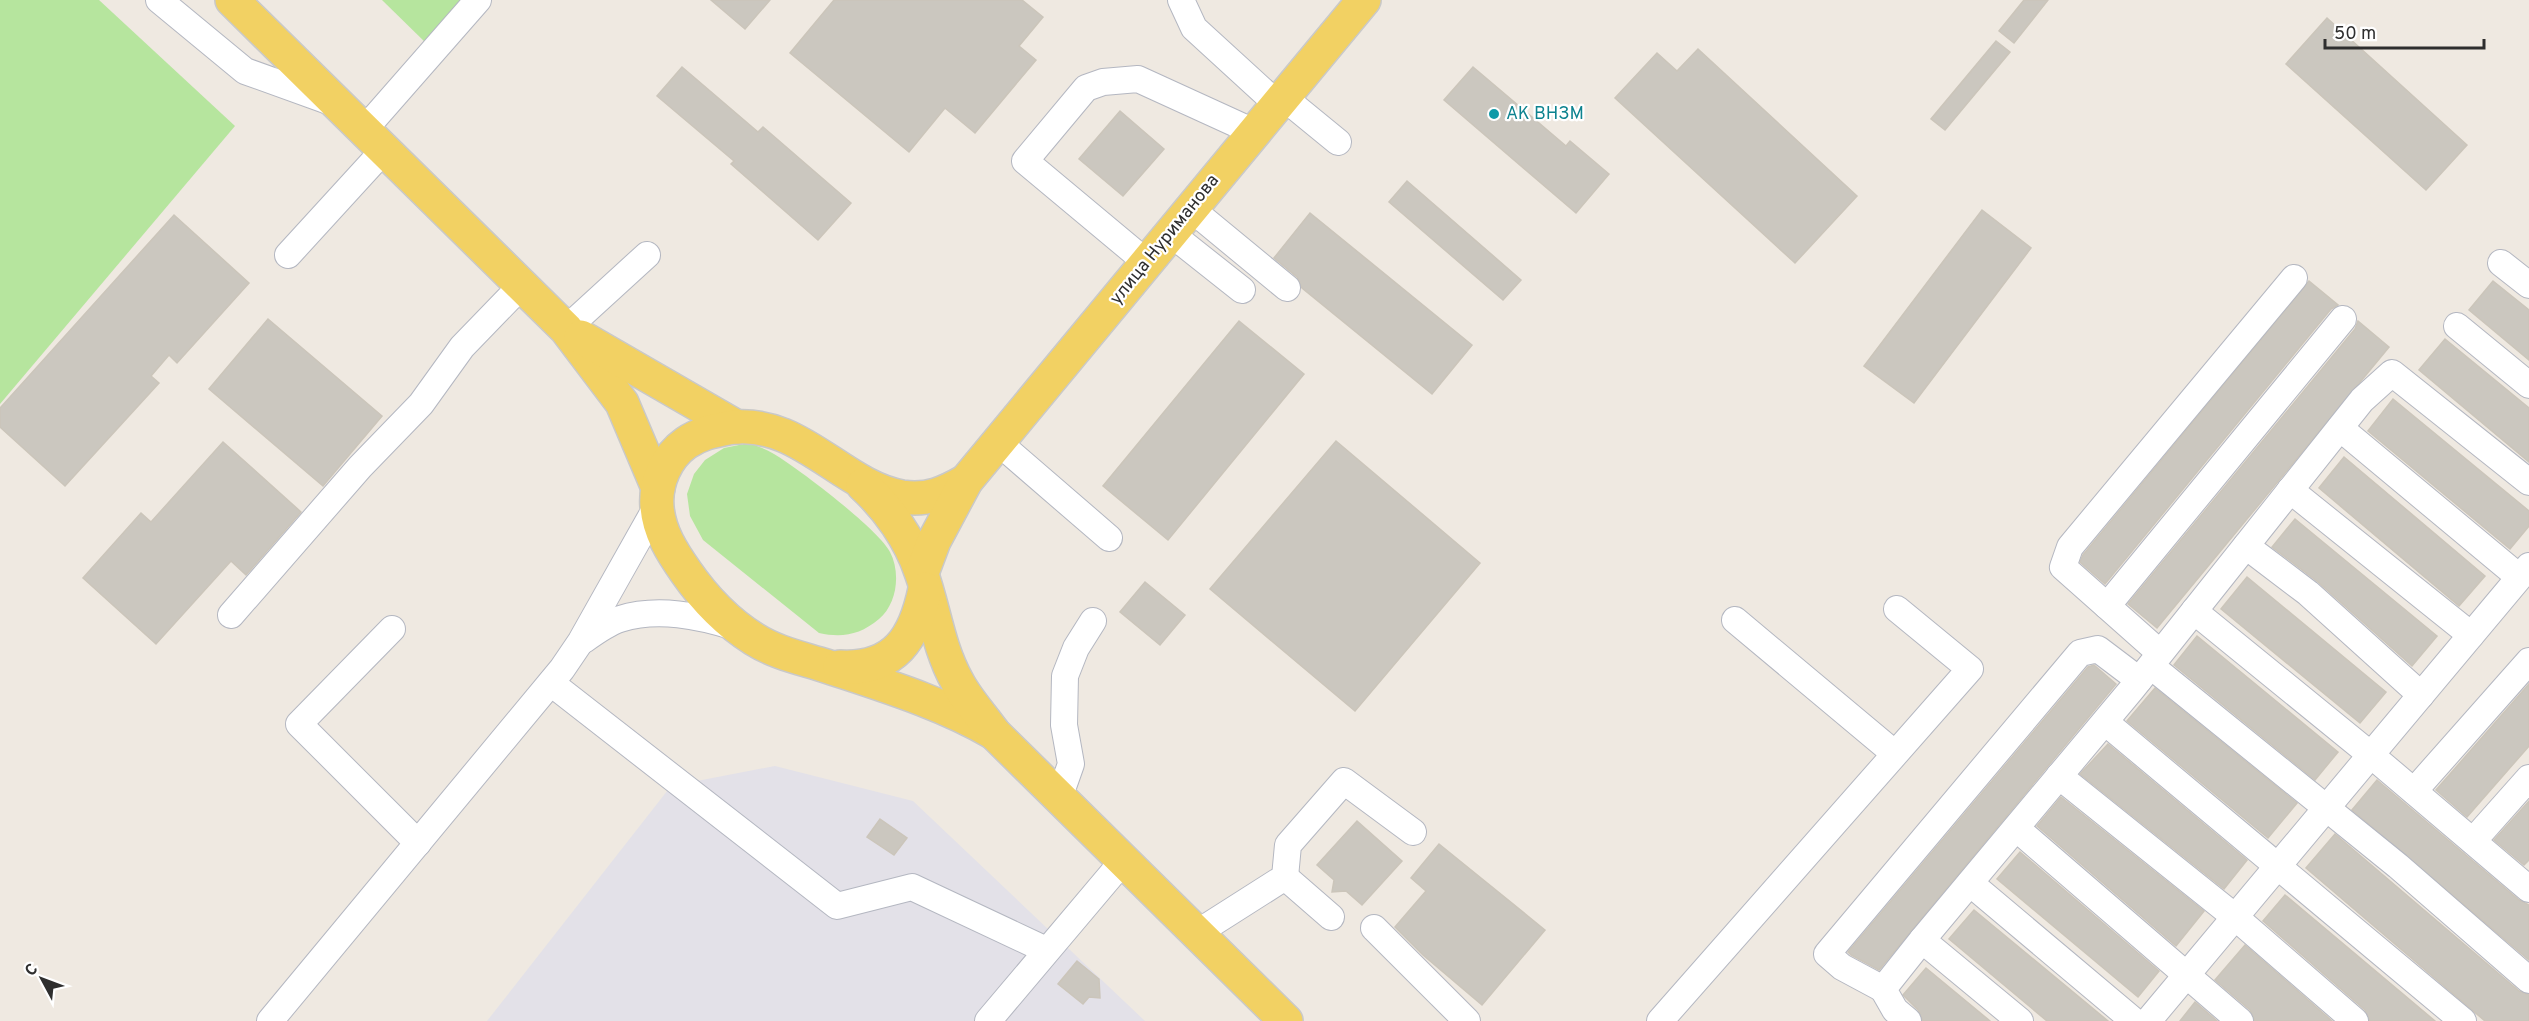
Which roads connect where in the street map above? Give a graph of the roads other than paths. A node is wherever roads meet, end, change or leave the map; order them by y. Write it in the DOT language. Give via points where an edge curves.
graph roads {
  1 [pos="159,0"];
  2 [pos="232,0"];
  3 [pos="478,0"];
  4 [pos="1181,0"];
  5 [pos="1364,0"];
  6 [pos="1280,101"];
  7 [pos="338,104"];
  8 [pos="1254,132"];
  9 [pos="374,140"];
  10 [pos="1338,142"];
  11 [pos="1190,208"];
  12 [pos="1170,233"];
  13 [pos="288,255"];
  14 [pos="647,255"];
  15 [pos="1146,262"];
  16 [pos="2501,263"];
  17 [pos="2294,278"];
  18 [pos="522,285"];
  19 [pos="2529,285"];
  20 [pos="1287,288"];
  21 [pos="1242,290"];
  22 [pos="2343,319"];
  23 [pos="2457,326"];
  24 [pos="566,329"];
  25 [pos="2529,385"];
  26 [pos="737,427"];
  27 [pos="2340,428"];
  28 [pos="999,443"];
  29 [pos="850,473"];
  30 [pos="966,481"];
  31 [pos="2529,482"];
  32 [pos="2290,490"];
  33 [pos="657,497"];
  34 [pos="1109,538"];
  35 [pos="2246,546"];
  36 [pos="2524,572"];
  37 [pos="923,581"];
  38 [pos="2107,606"];
  39 [pos="1897,609"];
  40 [pos="2194,611"];
  41 [pos="231,615"];
  42 [pos="1735,620"];
  43 [pos="1093,621"];
  44 [pos="738,628"];
  45 [pos="392,629"];
  46 [pos="2471,635"];
  47 [pos="581,641"];
  48 [pos="2529,661"];
  49 [pos="816,662"];
  50 [pos="2150,666"];
  51 [pos="551,683"];
  52 [pos="2421,695"];
  53 [pos="2105,722"];
  54 [pos="994,733"];
  55 [pos="1894,753"];
  56 [pos="2371,755"];
  57 [pos="2060,776"];
  58 [pos="2529,778"];
  59 [pos="2414,791"];
  60 [pos="1059,798"];
  61 [pos="2325,809"];
  62 [pos="2016,828"];
  63 [pos="1413,832"];
  64 [pos="2473,841"];
  65 [pos="418,843"];
  66 [pos="1123,861"];
  67 [pos="2279,865"];
  68 [pos="1285,877"];
  69 [pos="1970,883"];
  70 [pos="2529,888"];
  71 [pos="2235,917"];
  72 [pos="1331,918"];
  73 [pos="1374,928"];
  74 [pos="1197,933"];
  75 [pos="1922,940"];
  76 [pos="1046,950"];
  77 [pos="2186,975"];
  78 [pos="2529,980"];
  79 [pos="1883,989"];
  80 [pos="270,1021"];
  81 [pos="988,1021"];
  82 [pos="1286,1021"];
  83 [pos="1467,1021"];
  84 [pos="1660,1021"];
  85 [pos="1908,1021"];
  86 [pos="2020,1021"];
  87 [pos="2134,1021"];
  88 [pos="2148,1021"];
  89 [pos="2240,1021"];
  90 [pos="2355,1021"];
  91 [pos="2463,1021"];
  1 -- 7 [label="street" via="246,71"];
  2 -- 7 [label="main road"];
  3 -- 9 [label="street"];
  4 -- 6 [label="street" via="1194,28"];
  5 -- 6 [label="main road, улица Нуриманова"];
  6 -- 8 [label="main road, улица Нуриманова"];
  6 -- 10 [label="street"];
  7 -- 9 [label="main road"];
  8 -- 11 [label="main road, улица Нуриманова"];
  8 -- 15 [label="street" via="1138,79 1103,82 1086,88 1025,161"];
  9 -- 13 [label="street"];
  9 -- 18 [label="main road"];
  11 -- 12 [label="main road, улица Нуриманова"];
  11 -- 20 [label="street"];
  12 -- 15 [label="main road, улица Нуриманова"];
  12 -- 21 [label="street"];
  14 -- 24 [label="street"];
  15 -- 28 [label="main road, улица Нуриманова"];
  16 -- 19 [label="street"];
  17 -- 38 [label="street" via="2070,547 2063,567"];
  18 -- 24 [label="main road"];
  18 -- 41 [label="street" via="462,347 421,404 360,467"];
  22 -- 38 [label="street"];
  23 -- 25 [label="street"];
  24 -- 26 [label="main road"];
  24 -- 33 [label="main road" via="622,403"];
  26 -- 29 [label="main road" via="783,435"];
  26 -- 33 [label="main road" via="709,431 682,446 666,465"];
  27 -- 31 [label="street" via="2362,400 2392,373"];
  27 -- 32 [label="street"];
  27 -- 36 [label="street"];
  28 -- 30 [label="main road, улица Нуриманова"];
  28 -- 34 [label="street"];
  29 -- 30 [label="main road" via="900,497 921,499 942,495"];
  29 -- 37 [label="main road" via="892,517"];
  30 -- 37 [label="main road" via="934,541"];
  32 -- 35 [label="street"];
  32 -- 46 [label="street"];
  33 -- 44 [label="main road" via="661,527 671,550 705,596"];
  33 -- 47 [label="street"];
  35 -- 40 [label="street"];
  35 -- 52 [label="street" via="2308,593"];
  36 -- 46 [label="street"];
  37 -- 49 [label="main road" via="913,627 892,655 861,667"];
  37 -- 54 [label="main road" via="957,682"];
  38 -- 50 [label="street"];
  39 -- 55 [label="street" via="1970,669"];
  40 -- 50 [label="street"];
  40 -- 56 [label="street"];
  42 -- 55 [label="street"];
  43 -- 60 [label="street" via="1065,676 1064,725 1071,764"];
  44 -- 47 [label="street" via="699,616 650,614 621,619"];
  44 -- 49 [label="main road" via="774,650"];
  45 -- 65 [label="street" via="299,724"];
  46 -- 52 [label="street"];
  47 -- 51 [label="street"];
  48 -- 59 [label="street"];
  49 -- 54 [label="main road" via="966,717"];
  50 -- 53 [label="street"];
  50 -- 61 [label="street"];
  50 -- 79 [label="street" via="2098,649 2080,654 1827,954 1842,967"];
  51 -- 65 [label="street"];
  51 -- 76 [label="street" via="837,906 912,887"];
  52 -- 56 [label="street"];
  53 -- 57 [label="street"];
  53 -- 67 [label="street"];
  54 -- 60 [label="main road"];
  55 -- 84 [label="street"];
  56 -- 59 [label="street"];
  56 -- 61 [label="street"];
  57 -- 62 [label="street"];
  57 -- 71 [label="street"];
  58 -- 64 [label="street"];
  59 -- 64 [label="street"];
  60 -- 66 [label="main road"];
  61 -- 67 [label="street"];
  61 -- 78 [label="street"];
  62 -- 69 [label="street"];
  62 -- 77 [label="street"];
  63 -- 68 [label="street" via="1344,781 1288,845"];
  64 -- 70 [label="street"];
  65 -- 80 [label="street"];
  66 -- 74 [label="main road"];
  66 -- 76 [label="street"];
  67 -- 71 [label="street"];
  67 -- 91 [label="street"];
  68 -- 72 [label="street"];
  68 -- 74 [label="street"];
  69 -- 75 [label="street"];
  69 -- 87 [label="street"];
  71 -- 77 [label="street"];
  71 -- 90 [label="street"];
  73 -- 83 [label="street"];
  74 -- 82 [label="main road"];
  75 -- 79 [label="street"];
  75 -- 86 [label="street"];
  76 -- 81 [label="street"];
  77 -- 88 [label="street"];
  77 -- 89 [label="street"];
  79 -- 85 [label="street" via="1895,1010"];
}
